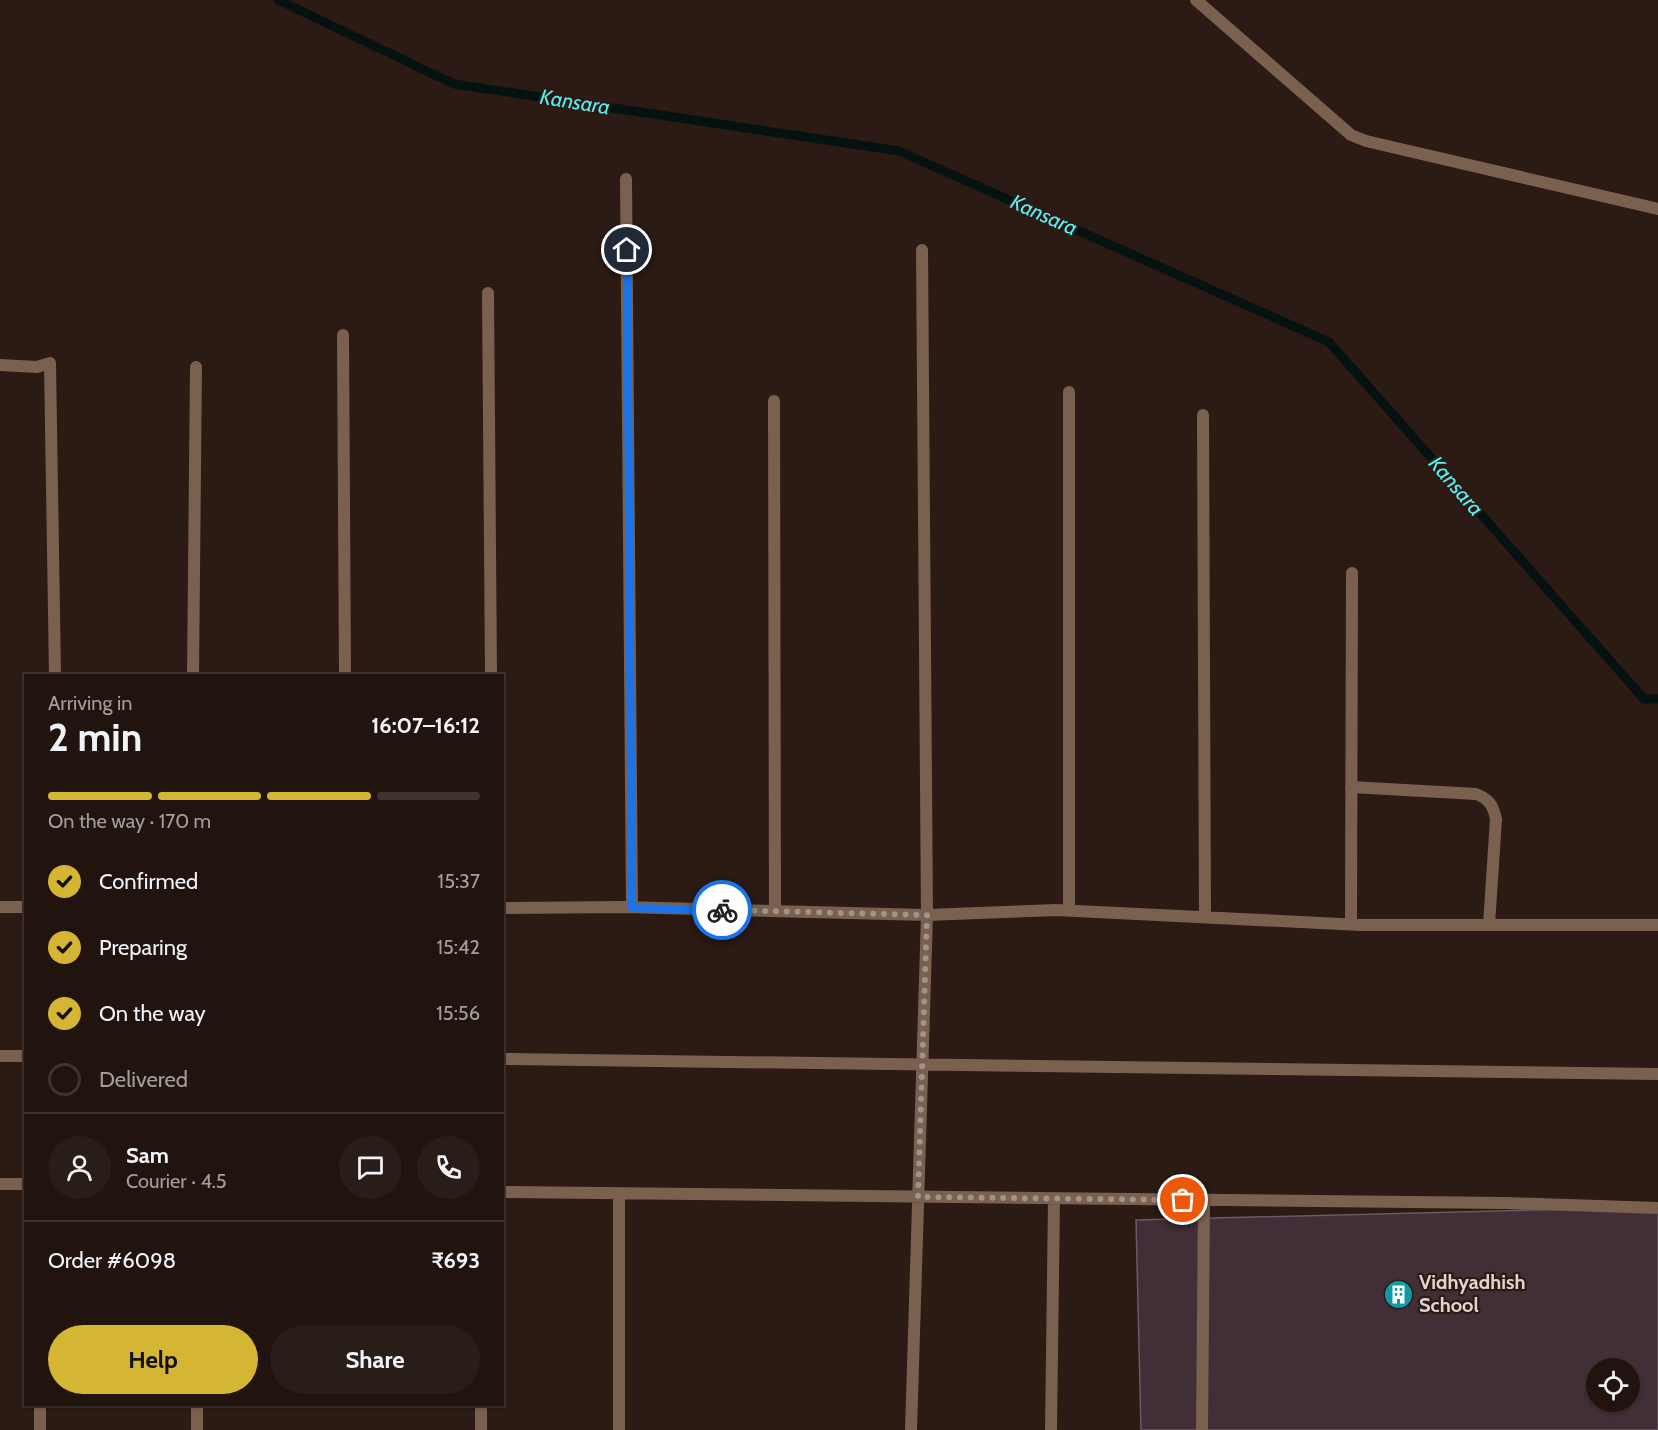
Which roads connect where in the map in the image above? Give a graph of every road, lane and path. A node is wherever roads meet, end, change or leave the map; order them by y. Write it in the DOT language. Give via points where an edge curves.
graph roads {
  1 [pos="1196,0"];
  2 [pos="626,179"];
  3 [pos="1658,209"];
  4 [pos="922,250"];
  5 [pos="488,293"];
  6 [pos="343,335"];
  7 [pos="0,365"];
  8 [pos="196,367"];
  9 [pos="1070,392"];
  10 [pos="774,401"];
  11 [pos="1203,415"];
  12 [pos="1352,573"];
  13 [pos="55,674"];
  14 [pos="193,674"];
  15 [pos="345,674"];
  16 [pos="490,674"];
  17 [pos="1352,787"];
  18 [pos="0,907"];
  19 [pos="24,907"];
  20 [pos="504,908"];
  21 [pos="632,908"];
  22 [pos="774,911"];
  23 [pos="1069,911"];
  24 [pos="927,915"];
  25 [pos="1205,917"];
  26 [pos="1352,924"];
  27 [pos="1489,925"];
  28 [pos="1658,925"];
  29 [pos="0,1056"];
  30 [pos="24,1056"];
  31 [pos="504,1059"];
  32 [pos="922,1064"];
  33 [pos="1658,1074"];
  34 [pos="0,1184"];
  35 [pos="24,1184"];
  36 [pos="504,1192"];
  37 [pos="619,1193"];
  38 [pos="918,1197"];
  39 [pos="1054,1198"];
  40 [pos="1204,1200"];
  41 [pos="1658,1208"];
  42 [pos="40,1406"];
  43 [pos="197,1406"];
  44 [pos="481,1406"];
  45 [pos="40,1430"];
  46 [pos="197,1430"];
  47 [pos="481,1430"];
  48 [pos="619,1430"];
  49 [pos="911,1430"];
  50 [pos="1051,1430"];
  51 [pos="1203,1430"];
  1 -- 3 [label="street" via="1351,135"];
  2 -- 21 [label="street"];
  4 -- 24 [label="street"];
  5 -- 16 [label="street"];
  6 -- 15 [label="street"];
  7 -- 13 [label="street" via="37,367 50,363"];
  8 -- 14 [label="street"];
  9 -- 23 [label="street"];
  10 -- 22 [label="street"];
  11 -- 25 [label="street"];
  12 -- 17 [label="street"];
  17 -- 26 [label="street"];
  17 -- 27 [label="street" via="1488,799 1496,819"];
  18 -- 19 [label="street"];
  20 -- 21 [label="street"];
  21 -- 22 [label="street"];
  22 -- 24 [label="street"];
  23 -- 24 [label="street"];
  23 -- 25 [label="street"];
  24 -- 32 [label="street"];
  25 -- 26 [label="street"];
  26 -- 27 [label="street"];
  27 -- 28 [label="street"];
  29 -- 30 [label="street"];
  31 -- 32 [label="street"];
  32 -- 33 [label="street"];
  32 -- 38 [label="street"];
  34 -- 35 [label="street"];
  36 -- 37 [label="street"];
  37 -- 38 [label="street"];
  37 -- 48 [label="street"];
  38 -- 39 [label="street"];
  38 -- 49 [label="street"];
  39 -- 40 [label="street"];
  39 -- 50 [label="street"];
  40 -- 41 [label="street"];
  40 -- 51 [label="street"];
  42 -- 45 [label="street"];
  43 -- 46 [label="street"];
  44 -- 47 [label="street"];
}
